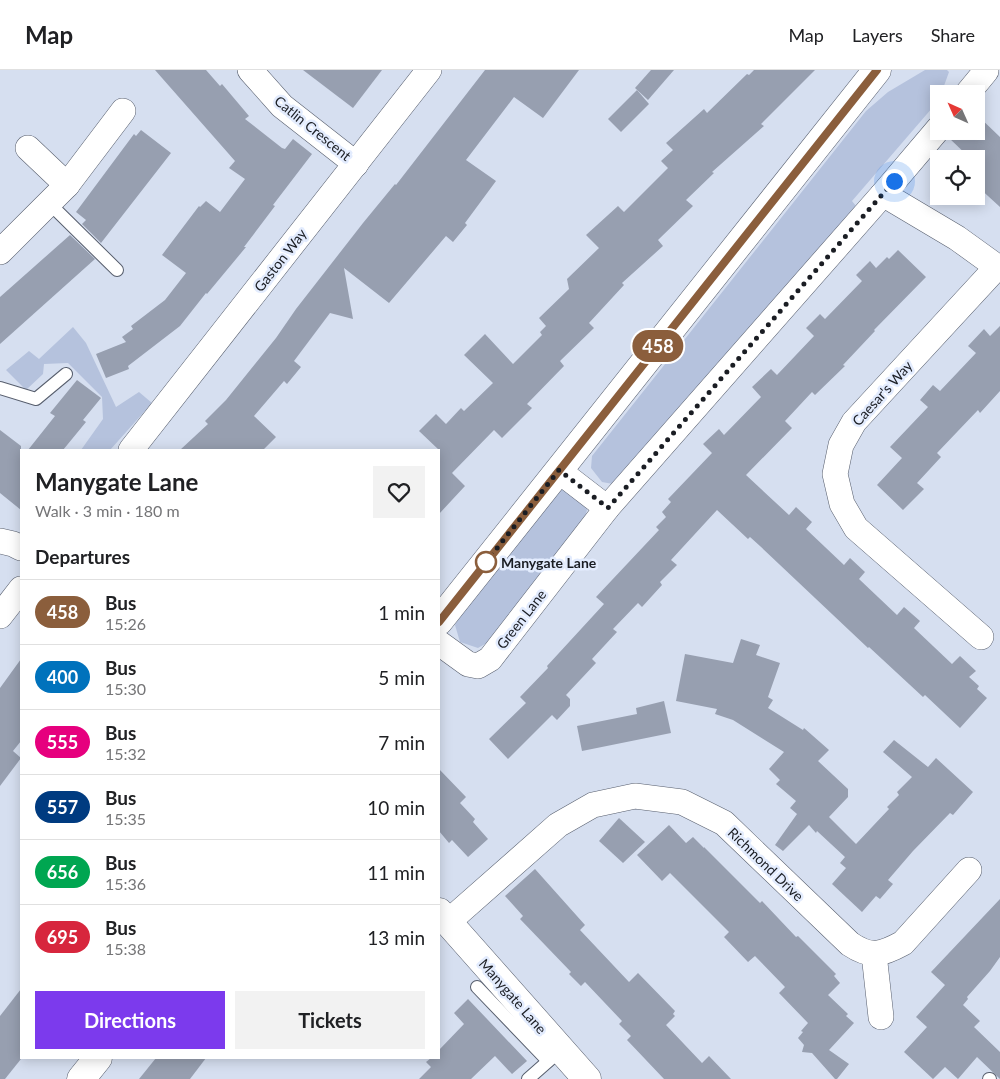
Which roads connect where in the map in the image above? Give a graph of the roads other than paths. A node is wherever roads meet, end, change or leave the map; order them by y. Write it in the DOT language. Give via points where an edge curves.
graph roads {
  1 [pos="250,70"];
  2 [pos="428,70"];
  3 [pos="877,70"];
  4 [pos="990,75"];
  5 [pos="978,85"];
  6 [pos="123,111"];
  7 [pos="930,139"];
  8 [pos="28,148"];
  9 [pos="356,164"];
  10 [pos="67,186"];
  11 [pos="883,194"];
  12 [pos="50,204"];
  13 [pos="0,252"];
  14 [pos="999,268"];
  15 [pos="117,270"];
  16 [pos="66,374"];
  17 [pos="0,388"];
  18 [pos="132,449"];
  19 [pos="559,470"];
  20 [pos="608,508"];
  21 [pos="0,540"];
  22 [pos="20,547"];
  23 [pos="20,591"];
  24 [pos="0,616"];
  25 [pos="440,621"];
  26 [pos="981,637"];
  27 [pos="440,644"];
  28 [pos="969,870"];
  29 [pos="443,917"];
  30 [pos="874,954"];
  31 [pos="476,987"];
  32 [pos="881,1017"];
  33 [pos="554,1056"];
  34 [pos="97,1059"];
  35 [pos="81,1079"];
  36 [pos="528,1079"];
  37 [pos="587,1079"];
  1 -- 9 [label="street, Catlin Crescent" via="282,106"];
  2 -- 9 [label="street, Gaston Way"];
  3 -- 19 [label="main road"];
  4 -- 5 [label="street"];
  6 -- 10 [label="street"];
  7 -- 11 [label="street, Green Lane"];
  8 -- 10 [label="street"];
  9 -- 18 [label="street, Gaston Way"];
  10 -- 12 [label="street"];
  11 -- 14 [label="street" via="957,238"];
  11 -- 20 [label="street, Green Lane"];
  12 -- 13 [label="street"];
  12 -- 15 [label="lane"];
  14 -- 26 [label="street, Caesar's Way" via="854,422 841,445 835,474 842,504 856,528"];
  16 -- 17 [label="lane" via="36,400"];
  19 -- 20 [label="street"];
  19 -- 25 [label="main road"];
  20 -- 27 [label="street, Green Lane" via="490,659 478,666 468,664"];
  21 -- 22 [label="street"];
  23 -- 24 [label="street"];
  28 -- 30 [label="street" via="902,943 889,951"];
  29 -- 30 [label="street, Richmond Drive" via="558,825 593,805 635,796 682,802 724,823 850,944"];
  29 -- 33 [label="main road, Manygate Lane"];
  30 -- 32 [label="street"];
  31 -- 33 [label="lane"];
  33 -- 36 [label="lane"];
  33 -- 37 [label="main road, Manygate Lane"];
  34 -- 35 [label="main road"];
}
